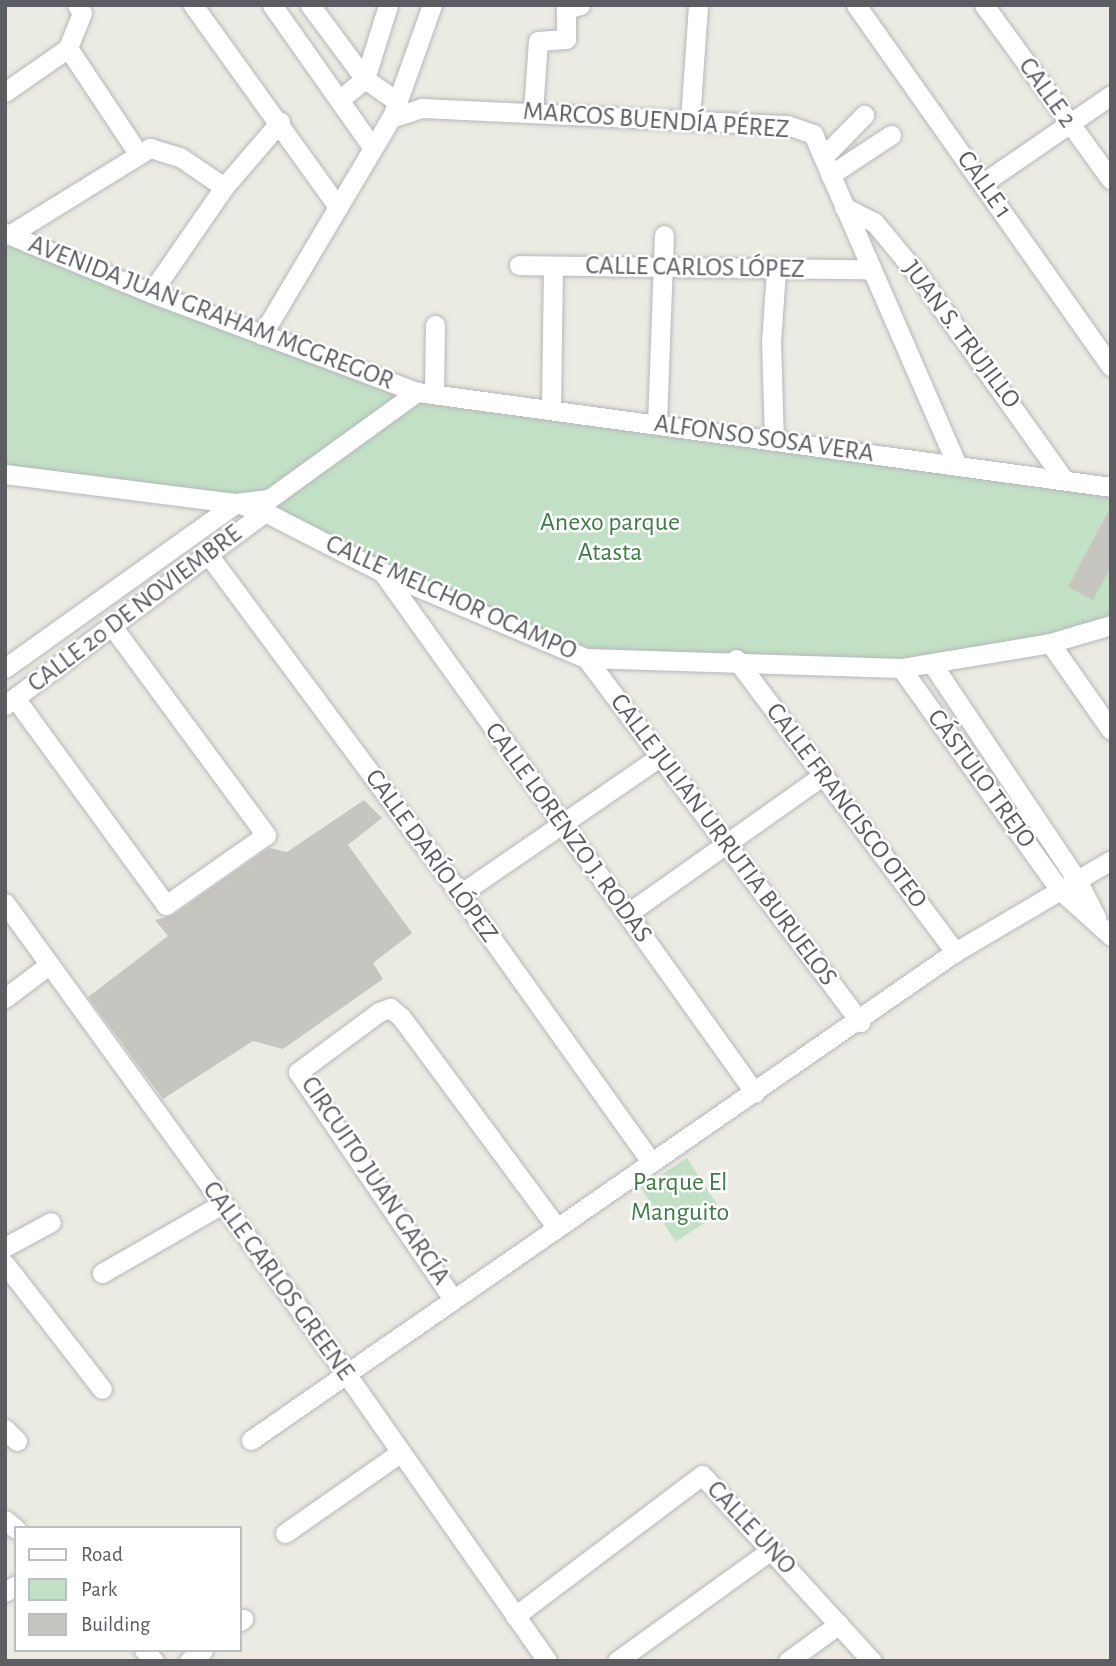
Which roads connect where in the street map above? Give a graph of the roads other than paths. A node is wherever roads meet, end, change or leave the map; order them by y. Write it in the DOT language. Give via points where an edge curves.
graph roads {
  1 [pos="193,5"];
  2 [pos="272,5"];
  3 [pos="310,5"];
  4 [pos="388,5"];
  5 [pos="432,5"];
  6 [pos="580,5"];
  7 [pos="698,5"];
  8 [pos="856,5"];
  9 [pos="985,5"];
  10 [pos="84,8"];
  11 [pos="68,48"];
  12 [pos="365,79"];
  13 [pos="5,92"];
  14 [pos="1111,95"];
  15 [pos="339,100"];
  16 [pos="395,110"];
  17 [pos="533,112"];
  18 [pos="864,115"];
  19 [pos="690,120"];
  20 [pos="280,122"];
  21 [pos="1068,124"];
  22 [pos="891,135"];
  23 [pos="373,148"];
  24 [pos="137,152"];
  25 [pos="827,166"];
  26 [pos="1111,180"];
  27 [pos="983,183"];
  28 [pos="224,187"];
  29 [pos="338,207"];
  30 [pos="844,207"];
  31 [pos="7,234"];
  32 [pos="664,235"];
  33 [pos="519,265"];
  34 [pos="663,266"];
  35 [pos="553,267"];
  36 [pos="870,269"];
  37 [pos="776,270"];
  38 [pos="151,293"];
  39 [pos="435,325"];
  40 [pos="262,335"];
  41 [pos="1111,366"];
  42 [pos="426,393"];
  43 [pos="551,408"];
  44 [pos="657,424"];
  45 [pos="774,441"];
  46 [pos="957,465"];
  47 [pos="5,474"];
  48 [pos="1063,478"];
  49 [pos="1111,487"];
  50 [pos="236,503"];
  51 [pos="267,506"];
  52 [pos="207,553"];
  53 [pos="382,572"];
  54 [pos="111,625"];
  55 [pos="1111,625"];
  56 [pos="1050,643"];
  57 [pos="586,658"];
  58 [pos="736,659"];
  59 [pos="933,665"];
  60 [pos="5,668"];
  61 [pos="901,668"];
  62 [pos="10,702"];
  63 [pos="1111,730"];
  64 [pos="659,757"];
  65 [pos="823,775"];
  66 [pos="562,824"];
  67 [pos="725,844"];
  68 [pos="1111,860"];
  69 [pos="1077,880"];
  70 [pos="1060,890"];
  71 [pos="460,894"];
  72 [pos="5,903"];
  73 [pos="627,914"];
  74 [pos="1106,933"];
  75 [pos="955,952"];
  76 [pos="50,964"];
  77 [pos="5,998"];
  78 [pos="860,1022"];
  79 [pos="755,1093"];
  80 [pos="651,1162"];
  81 [pos="222,1203"];
  82 [pos="51,1222"];
  83 [pos="556,1228"];
  84 [pos="5,1247"];
  85 [pos="5,1264"];
  86 [pos="102,1273"];
  87 [pos="453,1299"];
  88 [pos="346,1375"];
  89 [pos="102,1389"];
  90 [pos="251,1440"];
  91 [pos="401,1452"];
  92 [pos="285,1532"];
  93 [pos="771,1550"];
  94 [pos="515,1616"];
  95 [pos="839,1624"];
  96 [pos="547,1661"];
  97 [pos="617,1661"];
  98 [pos="788,1661"];
  99 [pos="873,1661"];
  1 -- 20 [label="street"];
  2 -- 15 [label="street"];
  3 -- 12 [label="street"];
  4 -- 12 [label="street"];
  5 -- 16 [label="street"];
  6 -- 17 [label="street" via="566,9 566,39 538,41"];
  7 -- 19 [label="street"];
  8 -- 27 [label="street, CALLE 1"];
  9 -- 21 [label="street, CALLE 2"];
  10 -- 11 [label="street"];
  11 -- 13 [label="street"];
  11 -- 24 [label="street"];
  12 -- 15 [label="street"];
  12 -- 16 [label="street"];
  14 -- 21 [label="street"];
  15 -- 23 [label="street"];
  16 -- 17 [label="street, MARCOS BUENDÍA PÉREZ"];
  16 -- 23 [label="street"];
  17 -- 19 [label="street, MARCOS BUENDÍA PÉREZ"];
  18 -- 25 [label="street"];
  19 -- 25 [label="street, MARCOS BUENDÍA PÉREZ" via="787,125 813,134"];
  20 -- 28 [label="street"];
  20 -- 29 [label="street"];
  21 -- 26 [label="street, CALLE 2"];
  21 -- 27 [label="street"];
  22 -- 25 [label="street"];
  23 -- 29 [label="street"];
  24 -- 28 [label="street" via="150,148 180,157"];
  24 -- 31 [label="street"];
  25 -- 30 [label="street, MARCOS BUENDÍA PÉREZ"];
  27 -- 41 [label="street, CALLE 1"];
  28 -- 38 [label="street"];
  29 -- 40 [label="street"];
  30 -- 36 [label="street, MARCOS BUENDÍA PÉREZ"];
  30 -- 48 [label="street, JUAN S. TRUJILLO" via="874,222 918,275"];
  31 -- 38 [label="street, AVENIDA JUAN GRAHAM MCGREGOR"];
  32 -- 34 [label="street"];
  33 -- 35 [label="street, CALLE CARLOS LÓPEZ"];
  34 -- 35 [label="street, CALLE CARLOS LÓPEZ"];
  34 -- 37 [label="street, CALLE CARLOS LÓPEZ"];
  34 -- 44 [label="street"];
  35 -- 43 [label="street"];
  36 -- 37 [label="street, CALLE CARLOS LÓPEZ"];
  36 -- 46 [label="street, MARCOS BUENDÍA PÉREZ"];
  37 -- 45 [label="street" via="771,342"];
  38 -- 40 [label="street, AVENIDA JUAN GRAHAM MCGREGOR"];
  39 -- 42 [label="street"];
  40 -- 42 [label="street, AVENIDA JUAN GRAHAM MCGREGOR"];
  42 -- 43 [label="street, ALFONSO SOSA VERA"];
  42 -- 51 [label="street"];
  43 -- 44 [label="street, ALFONSO SOSA VERA"];
  44 -- 45 [label="street, ALFONSO SOSA VERA"];
  45 -- 46 [label="street, ALFONSO SOSA VERA"];
  46 -- 48 [label="street, ALFONSO SOSA VERA"];
  47 -- 50 [label="street, CALLE MELCHOR OCAMPO"];
  48 -- 49 [label="street, ALFONSO SOSA VERA"];
  50 -- 51 [label="street, CALLE MELCHOR OCAMPO"];
  50 -- 60 [label="street, CALLE 20 DE NOVIEMBRE"];
  51 -- 52 [label="street, CALLE 20 DE NOVIEMBRE"];
  51 -- 53 [label="street, CALLE MELCHOR OCAMPO"];
  52 -- 54 [label="street, CALLE 20 DE NOVIEMBRE"];
  52 -- 71 [label="street, CALLE DARÍO LÓPEZ"];
  53 -- 57 [label="street, CALLE MELCHOR OCAMPO"];
  53 -- 66 [label="street, CALLE LORENZO J. RODAS"];
  54 -- 62 [label="street, CALLE 20 DE NOVIEMBRE"];
  54 -- 62 [label="street" via="266,835 166,905"];
  55 -- 56 [label="street, CALLE MELCHOR OCAMPO"];
  56 -- 59 [label="street, CALLE MELCHOR OCAMPO"];
  56 -- 63 [label="street"];
  57 -- 58 [label="street, CALLE MELCHOR OCAMPO" via="648,662"];
  57 -- 64 [label="street, CALLE JULIAN URRUTIA BURUELOS"];
  58 -- 61 [label="street, CALLE MELCHOR OCAMPO"];
  58 -- 65 [label="street, CALLE FRANCISCO OTEO"];
  59 -- 61 [label="street, CALLE MELCHOR OCAMPO"];
  59 -- 69 [label="street, CÁSTULO TREJO"];
  61 -- 70 [label="street, CÁSTULO TREJO"];
  64 -- 66 [label="street"];
  64 -- 67 [label="street, CALLE JULIAN URRUTIA BURUELOS"];
  65 -- 67 [label="street"];
  65 -- 75 [label="street, CALLE FRANCISCO OTEO"];
  66 -- 71 [label="street"];
  66 -- 73 [label="street, CALLE LORENZO J. RODAS"];
  67 -- 73 [label="street"];
  67 -- 78 [label="street, CALLE JULIAN URRUTIA BURUELOS"];
  68 -- 69 [label="street"];
  69 -- 70 [label="street"];
  69 -- 74 [label="street, CÁSTULO TREJO"];
  70 -- 74 [label="street, CÁSTULO TREJO"];
  70 -- 75 [label="street"];
  71 -- 80 [label="street, CALLE DARÍO LÓPEZ"];
  72 -- 76 [label="street, CALLE CARLOS GREENE"];
  73 -- 79 [label="street, CALLE LORENZO J. RODAS"];
  75 -- 78 [label="street"];
  76 -- 77 [label="street"];
  76 -- 81 [label="street, CALLE CARLOS GREENE"];
  78 -- 79 [label="street"];
  79 -- 80 [label="street"];
  80 -- 83 [label="street"];
  81 -- 86 [label="street"];
  81 -- 88 [label="street, CALLE CARLOS GREENE"];
  82 -- 84 [label="street"];
  83 -- 87 [label="street"];
  83 -- 87 [label="street, CIRCUITO JUAN GARCÍA" via="401,1017 390,1008 379,1012 298,1072"];
  85 -- 89 [label="street"];
  87 -- 88 [label="street"];
  88 -- 90 [label="street"];
  88 -- 91 [label="street, CALLE CARLOS GREENE"];
  91 -- 92 [label="street"];
  91 -- 94 [label="street, CALLE CARLOS GREENE"];
  93 -- 94 [label="street, CALLE UNO" via="702,1475"];
  93 -- 95 [label="street, CALLE UNO"];
  93 -- 97 [label="street"];
  94 -- 96 [label="street, CALLE CARLOS GREENE"];
  95 -- 98 [label="street"];
  95 -- 99 [label="street, CALLE UNO"];
}
